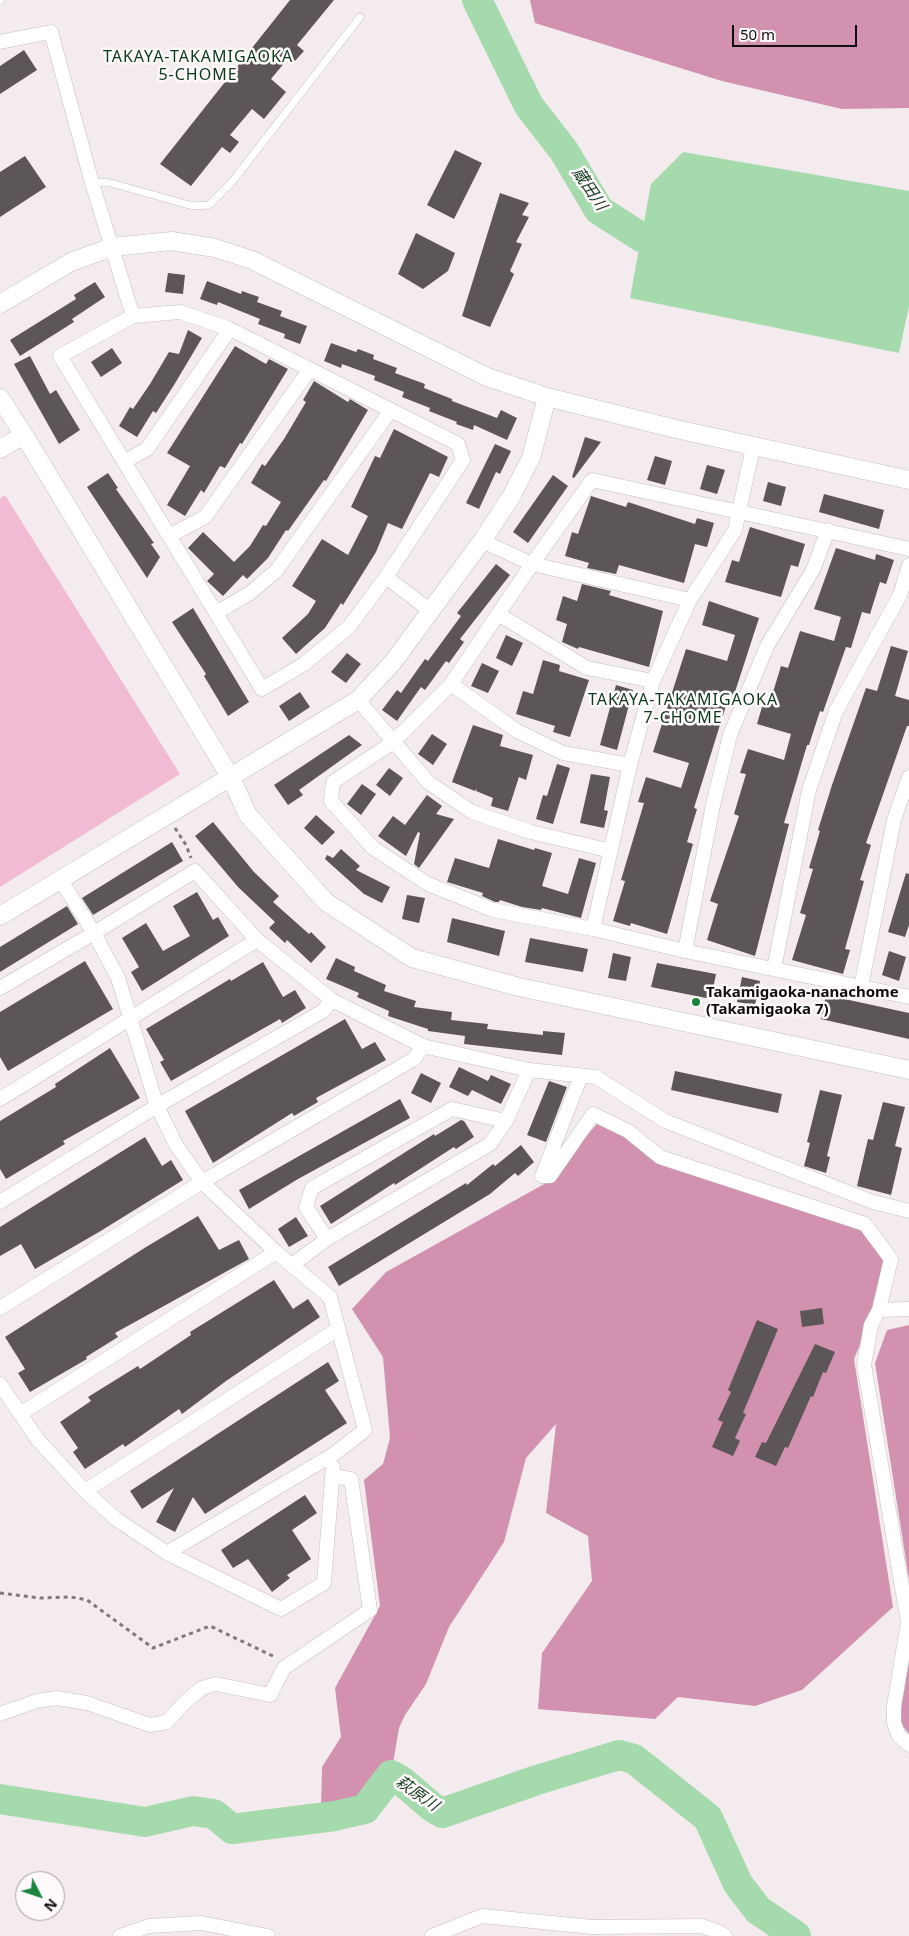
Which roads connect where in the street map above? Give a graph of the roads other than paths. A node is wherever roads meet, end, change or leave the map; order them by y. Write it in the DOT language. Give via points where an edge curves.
graph roads {
  1 [pos="360,17"];
  2 [pos="0,42"];
  3 [pos="92,183"];
  4 [pos="112,247"];
  5 [pos="0,304"];
  6 [pos="133,316"];
  7 [pos="230,329"];
  8 [pos="310,369"];
  9 [pos="547,397"];
  10 [pos="0,398"];
  11 [pos="391,410"];
  12 [pos="24,435"];
  13 [pos="752,447"];
  14 [pos="0,449"];
  15 [pos="124,462"];
  16 [pos="909,480"];
  17 [pos="738,512"];
  18 [pos="828,530"];
  19 [pos="169,536"];
  20 [pos="482,541"];
  21 [pos="909,549"];
  22 [pos="532,564"];
  23 [pos="909,565"];
  24 [pos="386,577"];
  25 [pos="690,600"];
  26 [pos="431,611"];
  27 [pos="216,613"];
  28 [pos="498,614"];
  29 [pos="653,680"];
  30 [pos="450,684"];
  31 [pos="358,700"];
  32 [pos="392,742"];
  33 [pos="630,764"];
  34 [pos="909,777"];
  35 [pos="231,778"];
  36 [pos="611,851"];
  37 [pos="60,879"];
  38 [pos="0,916"];
  39 [pos="593,929"];
  40 [pos="94,933"];
  41 [pos="257,940"];
  42 [pos="685,951"];
  43 [pos="774,969"];
  44 [pos="861,987"];
  45 [pos="0,988"];
  46 [pos="909,997"];
  47 [pos="332,1000"];
  48 [pos="130,1017"];
  49 [pos="423,1046"];
  50 [pos="529,1070"];
  51 [pos="909,1070"];
  52 [pos="581,1076"];
  53 [pos="0,1098"];
  54 [pos="157,1106"];
  55 [pos="506,1121"];
  56 [pos="202,1182"];
  57 [pos="0,1202"];
  58 [pos="909,1211"];
  59 [pos="327,1240"];
  60 [pos="276,1252"];
  61 [pos="292,1265"];
  62 [pos="0,1308"];
  63 [pos="909,1309"];
  64 [pos="879,1310"];
  65 [pos="338,1329"];
  66 [pos="0,1384"];
  67 [pos="20,1414"];
  68 [pos="334,1454"];
  69 [pos="332,1476"];
  70 [pos="85,1491"];
  71 [pos="167,1553"];
  72 [pos="0,1714"];
  73 [pos="909,1745"];
  74 [pos="120,1936"];
  75 [pos="268,1936"];
  76 [pos="432,1936"];
  77 [pos="725,1936"];
  1 -- 3 [label="lane" via="232,182 209,205 193,206 107,182"];
  2 -- 3 [label="street" via="50,32"];
  3 -- 4 [label="street"];
  4 -- 5 [label="street" via="71,262"];
  4 -- 6 [label="street"];
  4 -- 9 [label="street" via="172,241 215,248 252,260 487,377"];
  6 -- 7 [label="street" via="180,312"];
  6 -- 15 [label="street" via="60,356"];
  7 -- 8 [label="street"];
  7 -- 15 [label="street" via="147,449"];
  8 -- 11 [label="street"];
  8 -- 19 [label="street" via="205,518"];
  9 -- 13 [label="street"];
  9 -- 20 [label="street" via="531,458 511,497"];
  10 -- 12 [label="street"];
  11 -- 24 [label="street" via="458,444 463,460"];
  11 -- 27 [label="street" via="276,570 250,593"];
  12 -- 14 [label="street"];
  12 -- 35 [label="street"];
  13 -- 16 [label="street"];
  13 -- 17 [label="street"];
  15 -- 19 [label="street"];
  17 -- 18 [label="street"];
  17 -- 22 [label="street" via="592,480"];
  17 -- 25 [label="street" via="735,530"];
  18 -- 21 [label="street"];
  18 -- 42 [label="street" via="813,570 767,646 730,735"];
  19 -- 27 [label="street"];
  20 -- 22 [label="street"];
  20 -- 26 [label="street"];
  22 -- 25 [label="street"];
  22 -- 28 [label="street"];
  23 -- 43 [label="street" via="900,595 836,711 809,790"];
  24 -- 26 [label="street"];
  24 -- 27 [label="street" via="349,627 304,664 262,689"];
  25 -- 29 [label="street"];
  26 -- 31 [label="street" via="393,662"];
  28 -- 29 [label="street" via="588,668"];
  28 -- 30 [label="street"];
  29 -- 33 [label="street"];
  30 -- 32 [label="street"];
  30 -- 33 [label="street" via="517,731 563,753"];
  31 -- 32 [label="street"];
  31 -- 35 [label="street"];
  32 -- 36 [label="street" via="428,782 472,812 531,832"];
  32 -- 39 [label="street" via="333,782 330,801 373,848 428,884 493,910"];
  33 -- 36 [label="street"];
  34 -- 44 [label="street" via="894,820"];
  35 -- 37 [label="street"];
  35 -- 51 [label="street" via="248,816 326,902 412,958 519,988"];
  36 -- 39 [label="street"];
  37 -- 38 [label="street"];
  37 -- 40 [label="street"];
  39 -- 42 [label="street"];
  40 -- 41 [label="street" via="195,871"];
  40 -- 45 [label="street"];
  40 -- 48 [label="street" via="118,978"];
  41 -- 47 [label="street"];
  41 -- 48 [label="street"];
  42 -- 43 [label="street"];
  43 -- 44 [label="street"];
  44 -- 46 [label="street"];
  47 -- 49 [label="street"];
  47 -- 54 [label="street" via="323,1011"];
  48 -- 53 [label="street"];
  48 -- 54 [label="street"];
  49 -- 50 [label="street"];
  49 -- 56 [label="street" via="414,1059"];
  50 -- 52 [label="street"];
  50 -- 55 [label="street"];
  52 -- 58 [label="street" via="596,1077 665,1121 873,1202"];
  52 -- 64 [label="street" via="542,1176 550,1176 593,1114 628,1131 660,1157 865,1224 891,1259"];
  54 -- 56 [label="street" via="176,1145"];
  54 -- 57 [label="street"];
  55 -- 59 [label="street" via="490,1144"];
  55 -- 59 [label="street" via="452,1108 312,1188 306,1207"];
  56 -- 60 [label="street"];
  56 -- 62 [label="street"];
  59 -- 61 [label="street"];
  60 -- 61 [label="street"];
  60 -- 67 [label="street"];
  61 -- 65 [label="street" via="330,1297"];
  63 -- 64 [label="street"];
  64 -- 73 [label="street" via="871,1325 864,1365 908,1622 894,1724 899,1736"];
  65 -- 68 [label="street" via="365,1430"];
  65 -- 70 [label="street"];
  66 -- 67 [label="street"];
  67 -- 70 [label="street" via="38,1440"];
  68 -- 69 [label="street"];
  68 -- 71 [label="street"];
  69 -- 71 [label="street" via="324,1582 281,1609"];
  69 -- 72 [label="street" via="351,1479 370,1610 284,1668 270,1695 216,1684 202,1688 167,1722 150,1725 87,1703 57,1698 37,1701"];
  70 -- 71 [label="street" via="116,1519"];
  74 -- 75 [label="street" via="150,1926 201,1923"];
  76 -- 77 [label="street" via="482,1916 592,1927 701,1926"];
}
